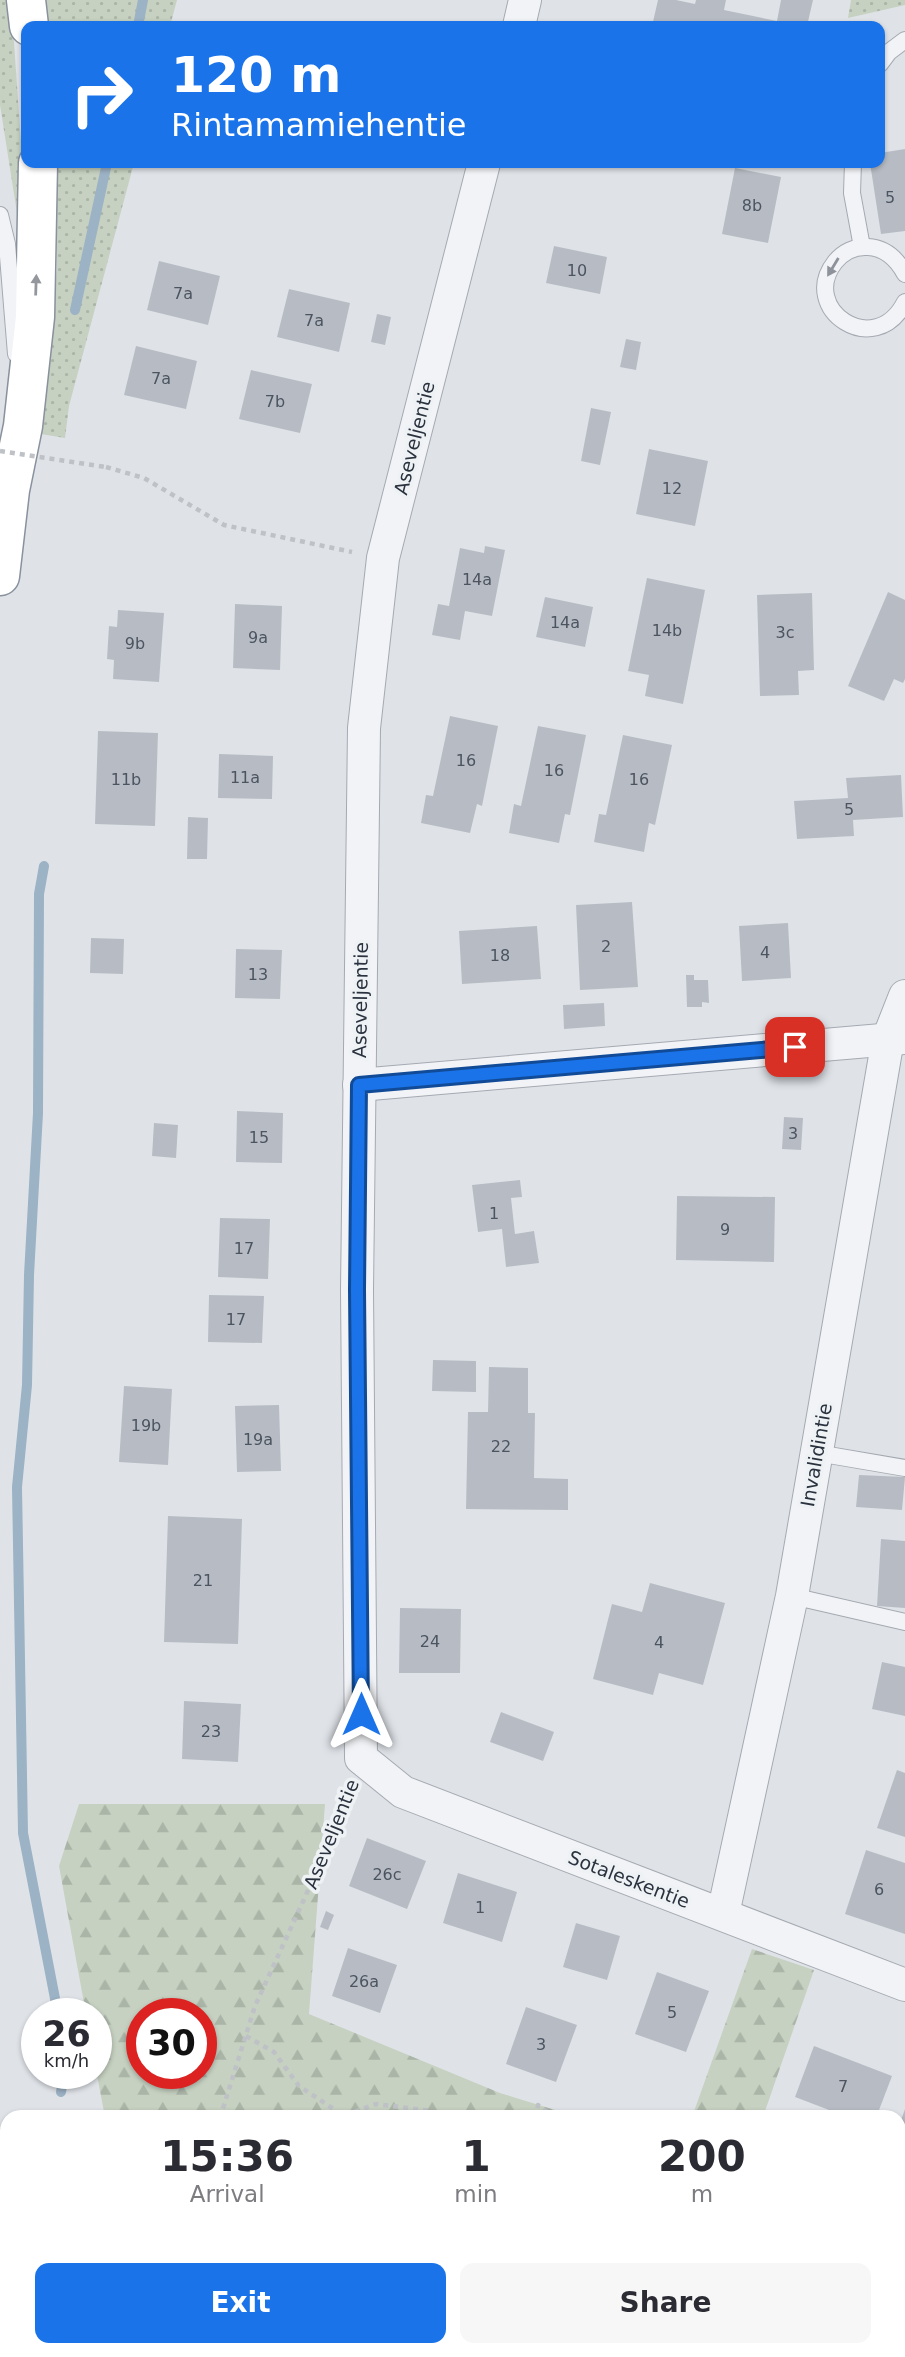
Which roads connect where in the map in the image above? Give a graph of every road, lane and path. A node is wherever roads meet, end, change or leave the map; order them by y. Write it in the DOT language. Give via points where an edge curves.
graph roads {
  1 [pos="26,0"];
  2 [pos="525,0"];
  3 [pos="28,21"];
  4 [pos="520,21"];
  5 [pos="905,40"];
  6 [pos="885,57"];
  7 [pos="38,168"];
  8 [pos="483,168"];
  9 [pos="853,168"];
  10 [pos="0,215"];
  11 [pos="862,247"];
  12 [pos="905,275"];
  13 [pos="905,302"];
  14 [pos="12,438"];
  15 [pos="383,558"];
  16 [pos="0,576"];
  17 [pos="905,996"];
  18 [pos="896,1039"];
  19 [pos="359,1085"];
  20 [pos="817,1453"];
  21 [pos="905,1468"];
  22 [pos="792,1596"];
  23 [pos="905,1622"];
  24 [pos="361,1758"];
  25 [pos="723,1914"];
  26 [pos="905,1985"];
  27 [pos="246,2036"];
  28 [pos="223,2110"];
  29 [pos="334,2110"];
  30 [pos="361,2110"];
  31 [pos="424,2110"];
  1 -- 3 [label="highway"];
  2 -- 4 [label="street"];
  5 -- 6 [label="lane"];
  14 -- 7 [label="highway, one-way" via="35,317"];
  8 -- 15 [label="street, Aseveljentie"];
  9 -- 11 [label="lane" via="852,193"];
  10 -- 14 [label="lane" via="7,244"];
  11 -- 12 [label="lane" via="888,253"];
  11 -- 13 [label="lane, one-way" via="848,251 829,270 826,296 831,309 851,326 864,329 890,322"];
  14 -- 15 [label="path, bridge" via="144,478 224,525"];
  14 -- 16 [label="highway"];
  15 -- 19 [label="street, Aseveljentie" via="365,729"];
  17 -- 18 [label="street, Invalidintie"];
  18 -- 19 [label="street"];
  18 -- 20 [label="street, Invalidintie"];
  19 -- 24 [label="street, Aseveljentie"];
  20 -- 21 [label="lane"];
  20 -- 22 [label="street, Invalidintie"];
  22 -- 23 [label="lane"];
  22 -- 25 [label="street, Invalidintie"];
  24 -- 25 [label="street, Sotaleskentie" via="403,1792"];
  24 -- 27 [label="path, Aseveljentie"];
  25 -- 26 [label="street, Sotaleskentie"];
  27 -- 28 [label="path, Aseveljentie"];
  27 -- 29 [label="path" via="274,2052 299,2086"];
  30 -- 31 [label="path" via="376,2104"];
}
